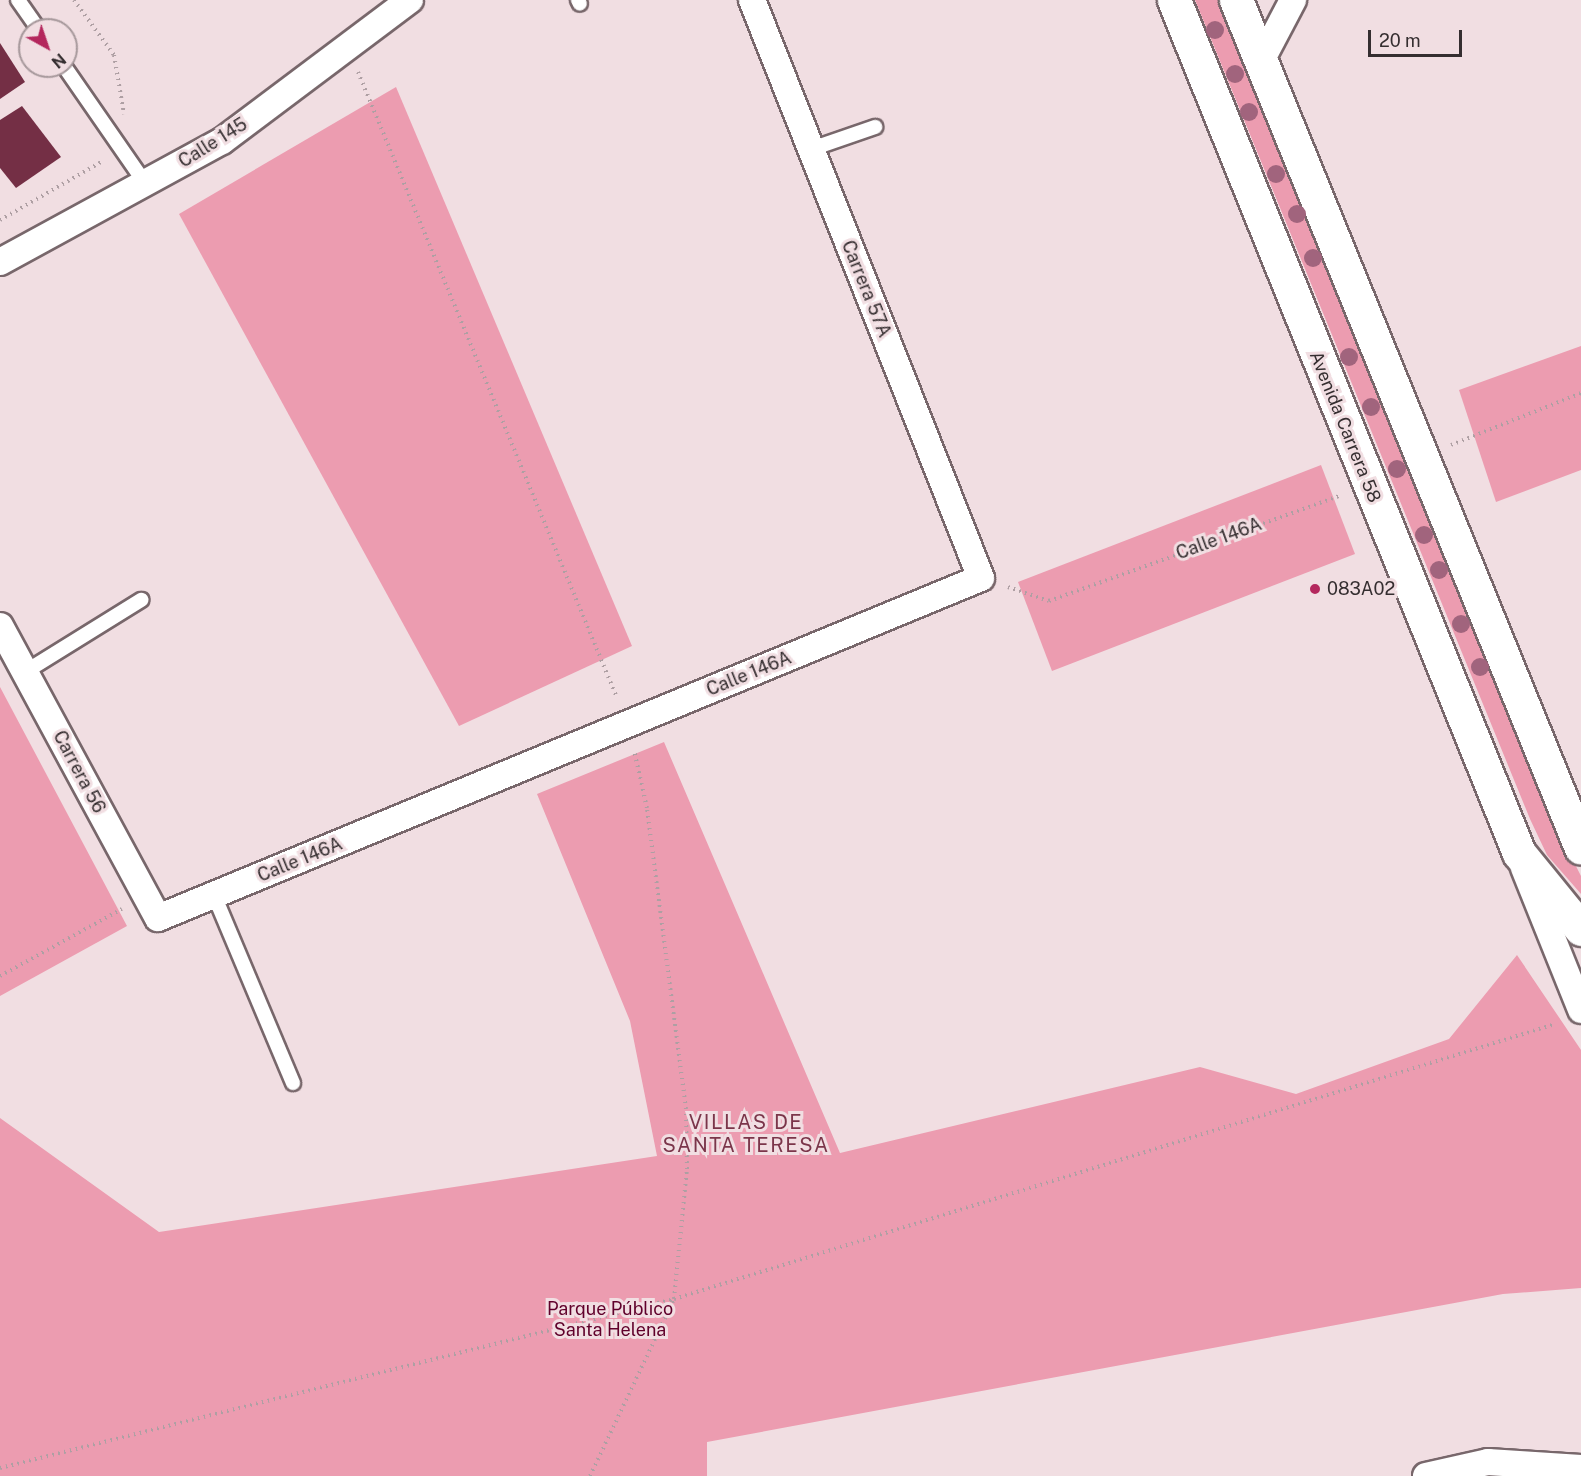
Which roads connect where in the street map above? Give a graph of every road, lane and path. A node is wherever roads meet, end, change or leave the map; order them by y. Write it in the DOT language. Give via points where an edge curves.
graph roads {
  1 [pos="18,0"];
  2 [pos="410,0"];
  3 [pos="752,0"];
  4 [pos="1174,0"];
  5 [pos="1236,0"];
  6 [pos="1293,0"];
  7 [pos="31,18"];
  8 [pos="348,47"];
  9 [pos="1261,61"];
  10 [pos="72,78"];
  11 [pos="875,127"];
  12 [pos="811,149"];
  13 [pos="145,183"];
  14 [pos="0,262"];
  15 [pos="1581,393"];
  16 [pos="1447,447"];
  17 [pos="1346,493"];
  18 [pos="981,578"];
  19 [pos="141,600"];
  20 [pos="0,626"];
  21 [pos="25,672"];
  22 [pos="628,724"];
  23 [pos="1581,848"];
  24 [pos="1519,853"];
  25 [pos="214,895"];
  26 [pos="152,907"];
  27 [pos="1581,929"];
  28 [pos="0,976"];
  29 [pos="1581,1010"];
  30 [pos="1552,1025"];
  31 [pos="293,1083"];
  32 [pos="674,1299"];
  33 [pos="0,1468"];
  34 [pos="1581,1468"];
  35 [pos="590,1476"];
  36 [pos="1426,1476"];
  1 -- 7 [label="lane"];
  2 -- 8 [label="street, Calle 145"];
  3 -- 12 [label="street, Carrera 57A"];
  4 -- 24 [label="main road, Avenida Carrera 58"];
  5 -- 9 [label="main road"];
  6 -- 9 [label="street"];
  8 -- 13 [label="street, Calle 145" via="222,141"];
  8 -- 22 [label="path"];
  9 -- 23 [label="main road"];
  10 -- 13 [label="lane"];
  11 -- 12 [label="lane"];
  12 -- 18 [label="street, Carrera 57A"];
  13 -- 14 [label="street, Calle 145"];
  15 -- 16 [label="path"];
  17 -- 18 [label="path, Calle 146A" via="1049,601"];
  18 -- 22 [label="street, Calle 146A"];
  19 -- 21 [label="lane"];
  20 -- 21 [label="street, Carrera 56"];
  21 -- 26 [label="street, Carrera 56"];
  22 -- 25 [label="street, Calle 146A"];
  22 -- 32 [label="path" via="647,808 686,1109 687,1169"];
  24 -- 27 [label="main road, Avenida Carrera 58"];
  24 -- 29 [label="street, Avenida Carrera 58"];
  25 -- 26 [label="street, Calle 146A"];
  25 -- 31 [label="lane"];
  26 -- 28 [label="path"];
  30 -- 32 [label="path"];
  32 -- 33 [label="path"];
  32 -- 35 [label="path"];
  34 -- 36 [label="street" via="1488,1462"];
}
